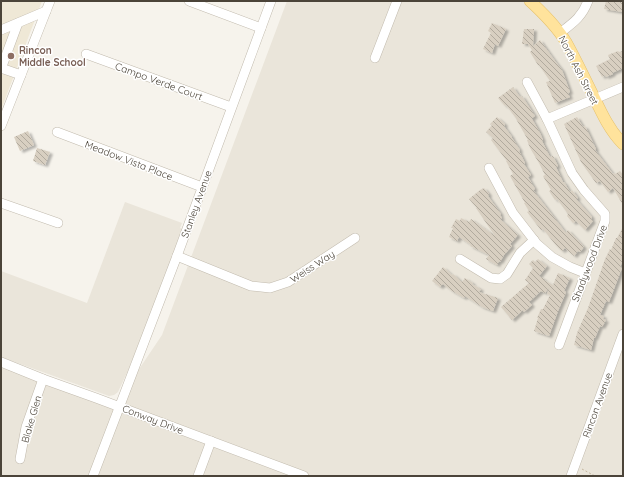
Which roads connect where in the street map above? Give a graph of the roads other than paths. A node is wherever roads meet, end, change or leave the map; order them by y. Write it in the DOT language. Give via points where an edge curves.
graph roads {
  1 [pos="50,1"];
  2 [pos="189,1"];
  3 [pos="271,1"];
  4 [pos="397,1"];
  5 [pos="530,1"];
  6 [pos="588,1"];
  7 [pos="46,11"];
  8 [pos="18,23"];
  9 [pos="261,28"];
  10 [pos="1,30"];
  11 [pos="560,33"];
  12 [pos="86,54"];
  13 [pos="375,58"];
  14 [pos="1,69"];
  15 [pos="21,75"];
  16 [pos="527,82"];
  17 [pos="623,87"];
  18 [pos="594,99"];
  19 [pos="232,107"];
  20 [pos="547,119"];
  21 [pos="1,126"];
  22 [pos="57,132"];
  23 [pos="623,144"];
  24 [pos="489,168"];
  25 [pos="202,187"];
  26 [pos="1,203"];
  27 [pos="58,223"];
  28 [pos="355,238"];
  29 [pos="534,240"];
  30 [pos="176,256"];
  31 [pos="460,258"];
  32 [pos="585,273"];
  33 [pos="623,334"];
  34 [pos="559,345"];
  35 [pos="1,362"];
  36 [pos="43,379"];
  37 [pos="119,406"];
  38 [pos="211,441"];
  39 [pos="20,459"];
  40 [pos="93,476"];
  41 [pos="198,476"];
  42 [pos="304,476"];
  43 [pos="571,476"];
  1 -- 7 [label="street"];
  2 -- 9 [label="street"];
  3 -- 9 [label="street, Stanley Avenue"];
  4 -- 13 [label="street"];
  5 -- 11 [label="main road, North Ash Street"];
  6 -- 11 [label="street" via="574,23"];
  7 -- 8 [label="street"];
  7 -- 15 [label="street"];
  8 -- 10 [label="street"];
  8 -- 14 [label="street"];
  9 -- 19 [label="street, Stanley Avenue"];
  11 -- 18 [label="main road, North Ash Street"];
  12 -- 19 [label="street, Campo Verde Court"];
  14 -- 15 [label="street"];
  15 -- 21 [label="street"];
  16 -- 20 [label="street, Shadywood Drive"];
  17 -- 18 [label="street"];
  18 -- 20 [label="street"];
  18 -- 23 [label="main road, North Ash Street" via="616,137"];
  19 -- 25 [label="street, Stanley Avenue"];
  20 -- 32 [label="street, Shadywood Drive" via="572,174 605,214 605,221"];
  22 -- 25 [label="street, Meadow Vista Place"];
  24 -- 29 [label="street" via="513,213"];
  25 -- 30 [label="street, Stanley Avenue"];
  26 -- 27 [label="street"];
  28 -- 30 [label="street, Weiss Way" via="288,282 270,288 251,286"];
  29 -- 31 [label="street" via="520,253 507,274 500,279 491,278"];
  29 -- 32 [label="street" via="552,258"];
  30 -- 37 [label="street, Stanley Avenue"];
  32 -- 34 [label="street, Shadywood Drive"];
  33 -- 43 [label="street, Rincon Avenue"];
  35 -- 36 [label="street, Conway Drive"];
  36 -- 37 [label="street, Conway Drive"];
  36 -- 39 [label="street, Blake Glen" via="26,427"];
  37 -- 38 [label="street, Conway Drive"];
  37 -- 40 [label="street, Stanley Avenue"];
  38 -- 41 [label="street"];
  38 -- 42 [label="street, Conway Drive"];
}
